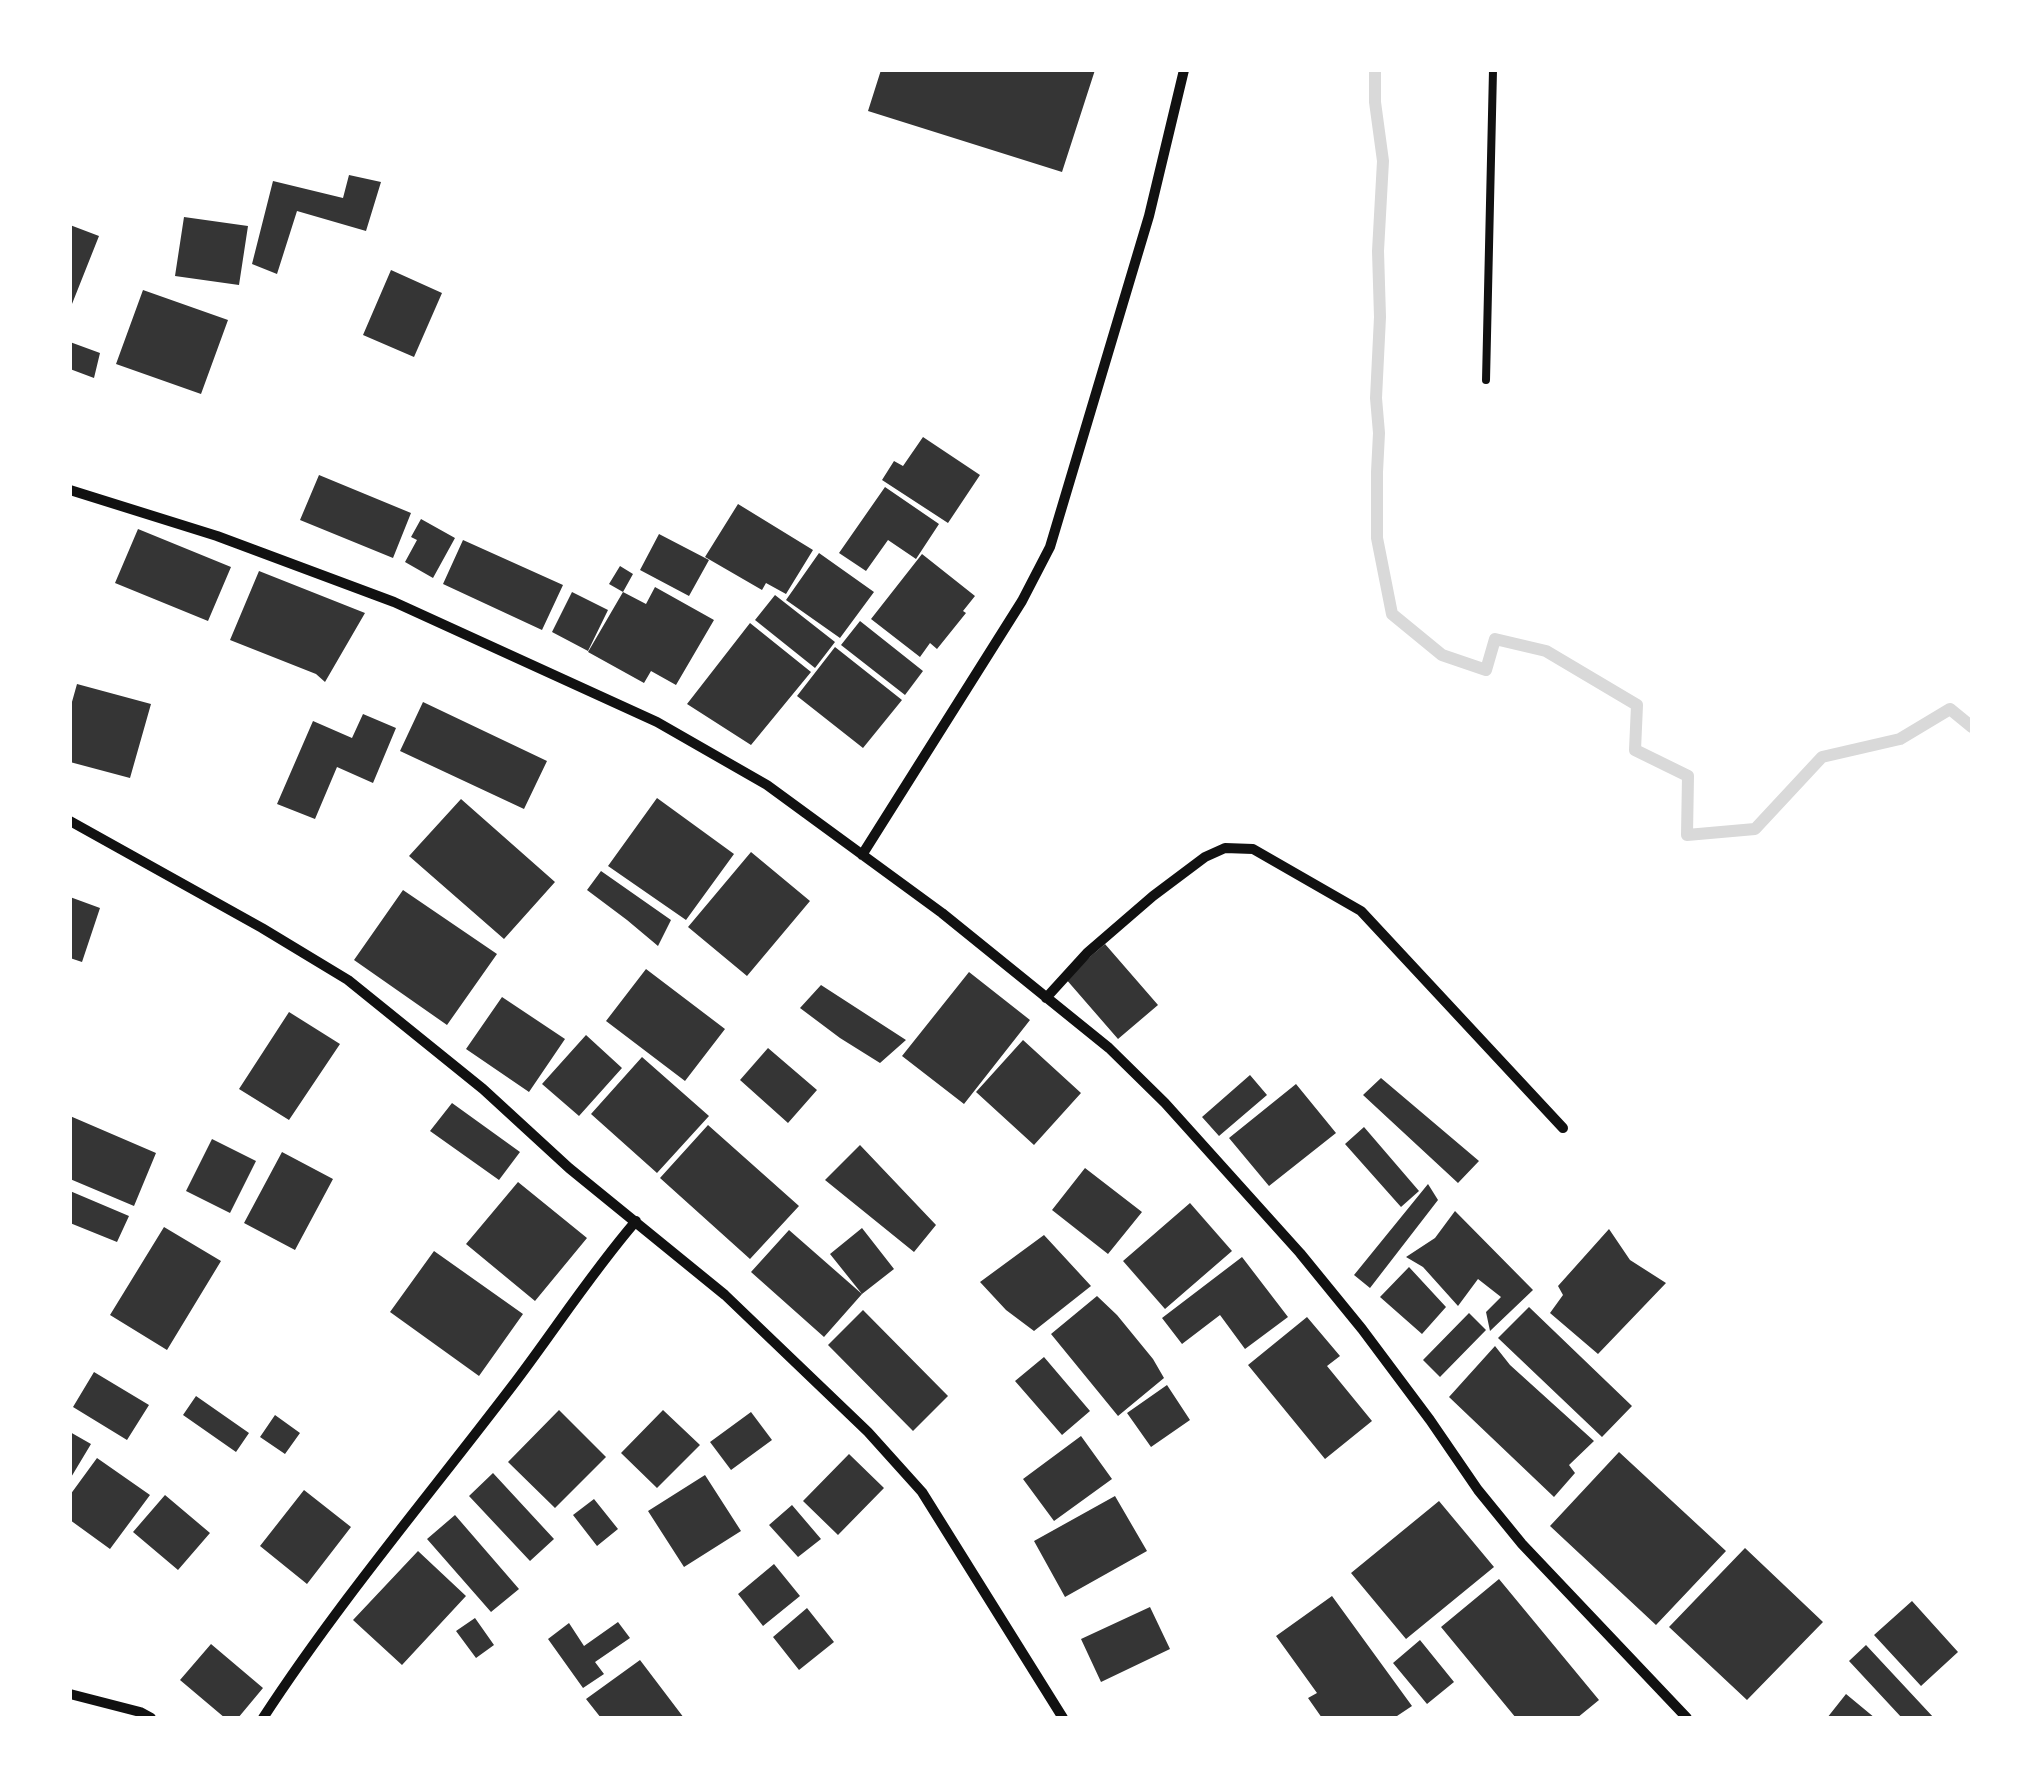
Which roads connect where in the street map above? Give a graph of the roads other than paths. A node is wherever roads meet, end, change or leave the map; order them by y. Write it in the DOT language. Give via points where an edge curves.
graph roads {
  1 [pos="1184,70"];
  2 [pos="1493,70"];
  3 [pos="1486,380"];
  4 [pos="70,490"];
  5 [pos="70,821"];
  6 [pos="862,855"];
  7 [pos="1046,998"];
  8 [pos="1563,1128"];
  9 [pos="636,1222"];
  10 [pos="70,1694"];
  11 [pos="151,1718"];
  12 [pos="262,1718"];
  13 [pos="1063,1718"];
  14 [pos="1687,1718"];
  1 -- 6 [label="street" via="1149,216 1050,547"];
  2 -- 3 [label="lane"];
  4 -- 6 [label="street" via="376,595 524,659 751,776"];
  5 -- 9 [label="street" via="348,980"];
  6 -- 7 [label="street"];
  7 -- 8 [label="street" via="1087,953 1205,856 1252,849 1361,911"];
  7 -- 14 [label="street" via="1109,1048 1241,1186 1362,1329 1522,1544"];
  9 -- 12 [label="street"];
  9 -- 13 [label="street" via="725,1295 922,1492"];
  10 -- 11 [label="street"];
}
